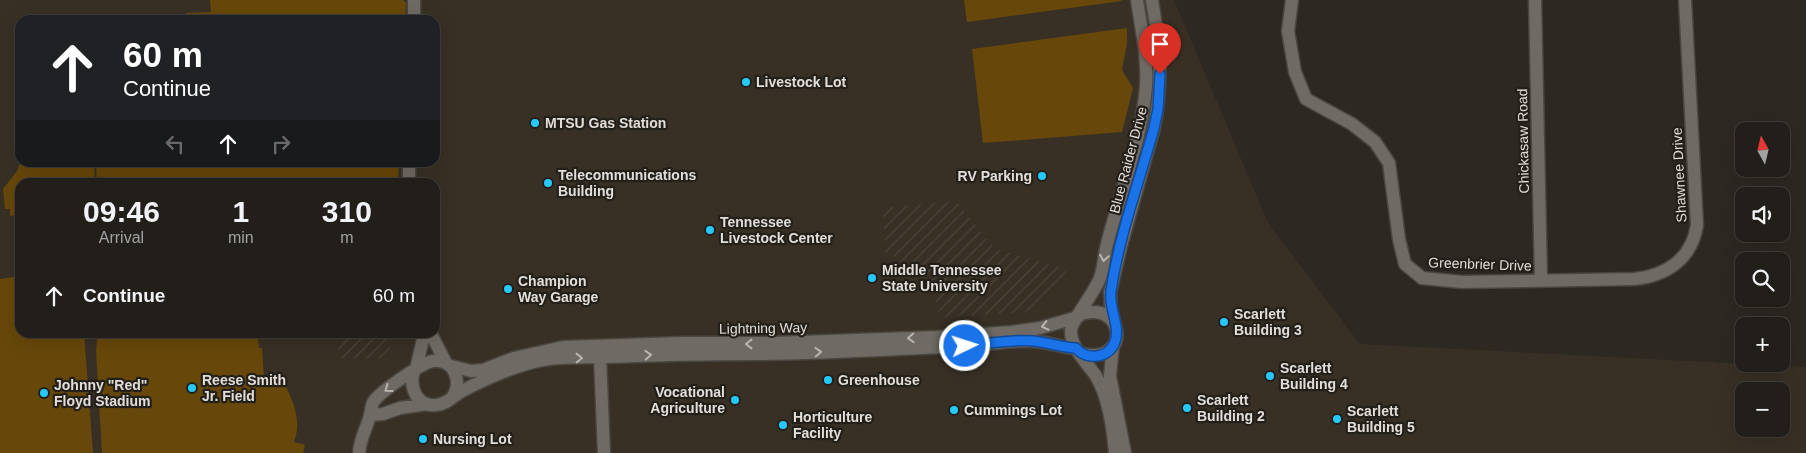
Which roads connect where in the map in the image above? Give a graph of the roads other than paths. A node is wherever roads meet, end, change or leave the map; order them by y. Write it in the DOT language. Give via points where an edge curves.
graph roads {
  1 [pos="414,0"];
  2 [pos="1137,0"];
  3 [pos="1152,0"];
  4 [pos="1292,0"];
  5 [pos="1535,0"];
  6 [pos="1685,0"];
  7 [pos="414,15"];
  8 [pos="1541,281"];
  9 [pos="1079,315"];
  10 [pos="1115,326"];
  11 [pos="423,338"];
  12 [pos="434,338"];
  13 [pos="1113,346"];
  14 [pos="1078,350"];
  15 [pos="600,357"];
  16 [pos="449,364"];
  17 [pos="415,370"];
  18 [pos="452,398"];
  19 [pos="427,404"];
  20 [pos="370,415"];
  21 [pos="360,453"];
  22 [pos="604,453"];
  23 [pos="1115,453"];
  24 [pos="1125,453"];
  1 -- 7 [label="street"];
  2 -- 9 [label="street, Blue Raider Drive, one-way" via="1146,63 1143,113 1106,246 1101,276"];
  3 -- 10 [label="street, Blue Raider Drive" via="1160,62 1158,109 1110,293"];
  4 -- 8 [label="street, Greenbrier Drive" via="1288,31 1298,81 1306,99 1352,124 1375,142 1389,163 1398,239 1405,264 1422,278 1462,282"];
  5 -- 8 [label="street, Chickasaw Road"];
  6 -- 8 [label="street, Shawnee Drive" via="1697,225 1695,238 1675,264 1648,278"];
  9 -- 10 [label="street" via="1098,311 1107,315"];
  9 -- 14 [label="street" via="1071,329"];
  9 -- 16 [label="street, Lightning Way, one-way" via="1040,328 1012,332 774,343 563,347 471,372"];
  10 -- 13 [label="street"];
  11 -- 17 [label="street"];
  12 -- 16 [label="street"];
  13 -- 14 [label="street" via="1103,355 1095,356"];
  13 -- 24 [label="street" via="1110,376"];
  15 -- 14 [label="street, Lightning Way, one-way" via="866,350 1030,341"];
  14 -- 23 [label="street" via="1104,394"];
  18 -- 15 [label="street, Lightning Way, one-way" via="523,365 560,358"];
  15 -- 22 [label="street"];
  16 -- 17 [label="street" via="436,360"];
  16 -- 18 [label="street" via="458,383"];
  17 -- 19 [label="street" via="414,392"];
  17 -- 20 [label="street, one-way" via="378,397"];
  18 -- 19 [label="street" via="435,406"];
  19 -- 20 [label="street"];
  20 -- 21 [label="street"];
}
